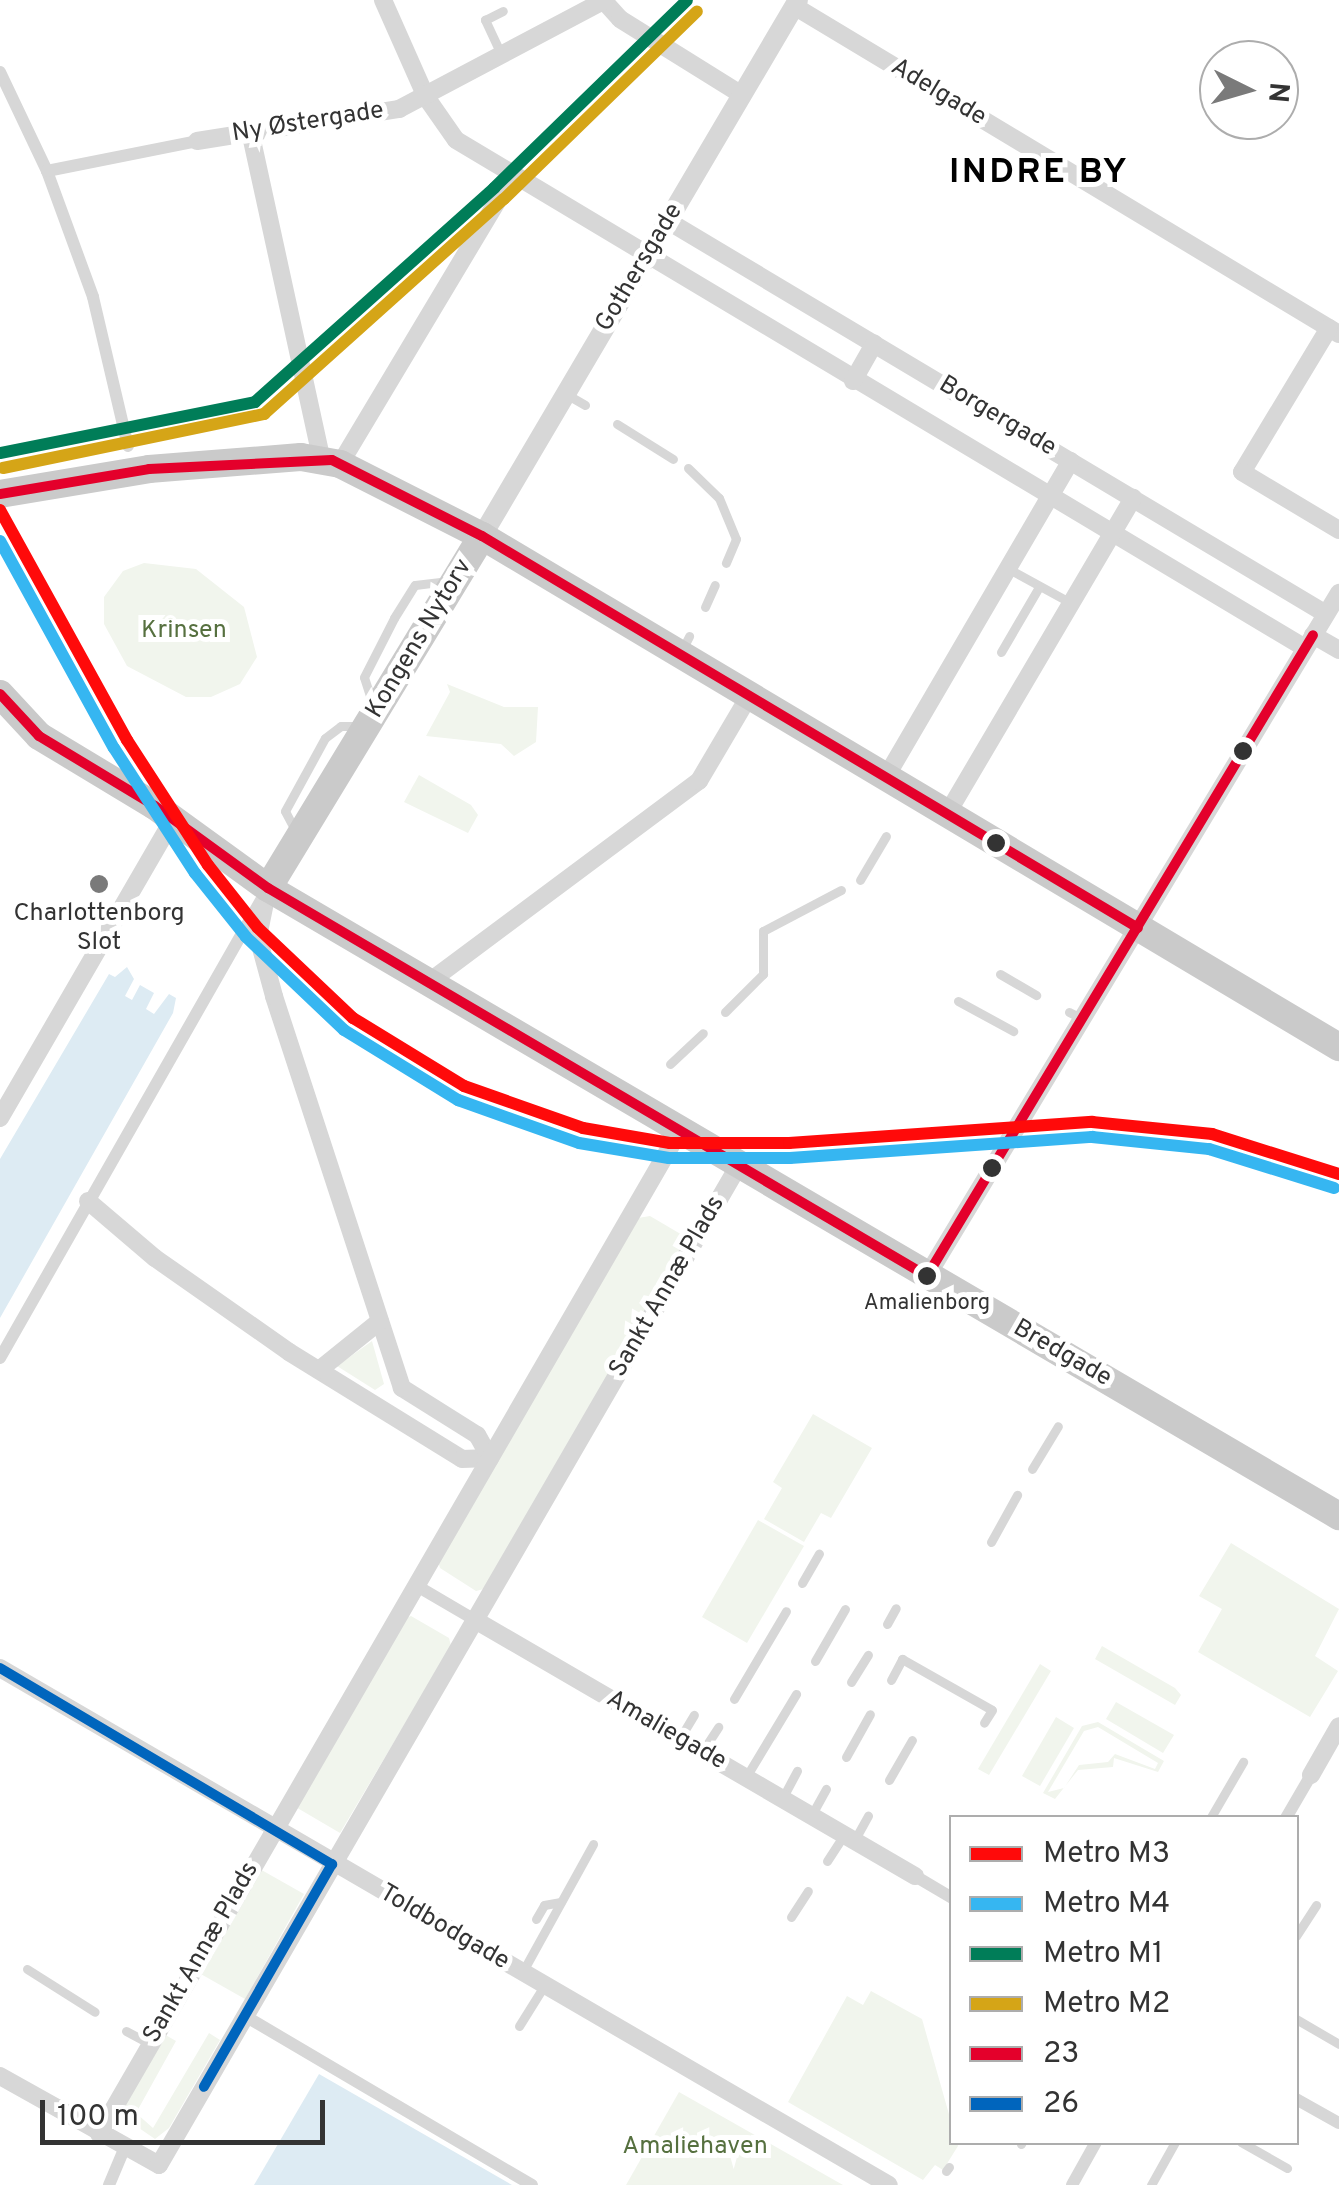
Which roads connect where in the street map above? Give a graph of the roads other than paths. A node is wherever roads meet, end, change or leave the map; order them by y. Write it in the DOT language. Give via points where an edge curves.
graph roads {
  1 [pos="383,0"];
  2 [pos="604,0"];
  3 [pos="796,3"];
  4 [pos="504,11"];
  5 [pos="502,56"];
  6 [pos="0,72"];
  7 [pos="742,95"];
  8 [pos="426,96"];
  9 [pos="250,132"];
  10 [pos="197,142"];
  11 [pos="47,170"];
  12 [pos="513,176"];
  13 [pos="668,221"];
  14 [pos="646,258"];
  15 [pos="1334,331"];
  16 [pos="874,344"];
  17 [pos="853,381"];
  18 [pos="566,394"];
  19 [pos="585,405"];
  20 [pos="618,424"];
  21 [pos="128,446"];
  22 [pos="673,459"];
  23 [pos="330,461"];
  24 [pos="1071,461"];
  25 [pos="688,468"];
  26 [pos="7,495"];
  27 [pos="1050,498"];
  28 [pos="1132,498"];
  29 [pos="1339,530"];
  30 [pos="1111,534"];
  31 [pos="482,536"];
  32 [pos="726,563"];
  33 [pos="1009,569"];
  34 [pos="715,585"];
  35 [pos="1039,587"];
  36 [pos="1339,593"];
  37 [pos="1071,603"];
  38 [pos="705,607"];
  39 [pos="1326,614"];
  40 [pos="1309,641"];
  41 [pos="1339,650"];
  42 [pos="1002,652"];
  43 [pos="0,694"];
  44 [pos="749,696"];
  45 [pos="886,777"];
  46 [pos="948,814"];
  47 [pos="173,819"];
  48 [pos="886,836"];
  49 [pos="860,880"];
  50 [pos="268,888"];
  51 [pos="841,890"];
  52 [pos="1138,928"];
  53 [pos="1000,974"];
  54 [pos="429,982"];
  55 [pos="1036,995"];
  56 [pos="958,1001"];
  57 [pos="724,1012"];
  58 [pos="1013,1031"];
  59 [pos="702,1033"];
  60 [pos="1339,1047"];
  61 [pos="670,1064"];
  62 [pos="0,1118"];
  63 [pos="680,1130"];
  64 [pos="739,1165"];
  65 [pos="88,1201"];
  66 [pos="927,1276"];
  67 [pos="380,1321"];
  68 [pos="0,1358"];
  69 [pos="319,1370"];
  70 [pos="402,1388"];
  71 [pos="388,1412"];
  72 [pos="1058,1426"];
  73 [pos="490,1458"];
  74 [pos="1032,1469"];
  75 [pos="1017,1495"];
  76 [pos="1339,1516"];
  77 [pos="991,1542"];
  78 [pos="819,1554"];
  79 [pos="802,1583"];
  80 [pos="417,1586"];
  81 [pos="896,1608"];
  82 [pos="845,1609"];
  83 [pos="786,1611"];
  84 [pos="474,1620"];
  85 [pos="886,1624"];
  86 [pos="868,1655"];
  87 [pos="815,1661"];
  88 [pos="0,1668"];
  89 [pos="890,1680"];
  90 [pos="852,1682"];
  91 [pos="796,1694"];
  92 [pos="734,1699"];
  93 [pos="870,1714"];
  94 [pos="694,1715"];
  95 [pos="984,1723"];
  96 [pos="1339,1726"];
  97 [pos="718,1727"];
  98 [pos="679,1739"];
  99 [pos="912,1740"];
  100 [pos="702,1752"];
  101 [pos="846,1757"];
  102 [pos="1243,1762"];
  103 [pos="797,1771"];
  104 [pos="1311,1775"];
  105 [pos="746,1778"];
  106 [pos="889,1780"];
  107 [pos="826,1789"];
  108 [pos="782,1799"];
  109 [pos="1213,1815"];
  110 [pos="1288,1815"];
  111 [pos="811,1816"];
  112 [pos="868,1816"];
  113 [pos="273,1830"];
  114 [pos="849,1838"];
  115 [pos="593,1844"];
  116 [pos="827,1861"];
  117 [pos="332,1864"];
  118 [pos="915,1876"];
  119 [pos="808,1891"];
  120 [pos="949,1896"];
  121 [pos="561,1902"];
  122 [pos="1316,1905"];
  123 [pos="792,1916"];
  124 [pos="536,1918"];
  125 [pos="1299,1931"];
  126 [pos="517,1963"];
  127 [pos="27,1968"];
  128 [pos="544,1986"];
  129 [pos="95,2012"];
  130 [pos="245,2016"];
  131 [pos="1299,2021"];
  132 [pos="519,2026"];
  133 [pos="126,2031"];
  134 [pos="150,2044"];
  135 [pos="1339,2044"];
  136 [pos="0,2076"];
  137 [pos="1299,2100"];
  138 [pos="1339,2123"];
  139 [pos="99,2134"];
  140 [pos="1094,2145"];
  141 [pos="1174,2145"];
  142 [pos="1245,2145"];
  143 [pos="124,2147"];
  144 [pos="1287,2168"];
  145 [pos="109,2185"];
  146 [pos="532,2185"];
  147 [pos="889,2185"];
  148 [pos="1072,2185"];
  149 [pos="1150,2185"];
  1 -- 8 [label="street, Borgergade"];
  2 -- 5 [label="street, Ny Østergade"];
  2 -- 7 [label="street" via="620,19"];
  3 -- 7 [label="street, Gothersgade"];
  3 -- 15 [label="street, Adelgade"];
  4 -- 5 [label="lane" via="485,20"];
  5 -- 8 [label="street, Ny Østergade"];
  6 -- 11 [label="street"];
  7 -- 13 [label="street, Gothersgade"];
  8 -- 9 [label="street, Ny Østergade" via="398,110"];
  8 -- 12 [label="street, Borgergade" via="456,140"];
  9 -- 10 [label="street, Ny Østergade"];
  9 -- 23 [label="street"];
  10 -- 11 [label="street, Ny Østergade"];
  11 -- 21 [label="street" via="93,298"];
  12 -- 14 [label="street, Borgergade"];
  12 -- 23 [label="street"];
  13 -- 14 [label="street, Gothersgade"];
  13 -- 16 [label="street, Borgergade"];
  14 -- 17 [label="street, Borgergade"];
  14 -- 18 [label="street, Gothersgade"];
  15 -- 29 [label="street" via="1242,472"];
  16 -- 17 [label="street"];
  16 -- 24 [label="street, Borgergade"];
  17 -- 27 [label="street, Borgergade"];
  18 -- 19 [label="lane"];
  18 -- 31 [label="street, Gothersgade"];
  20 -- 22 [label="lane"];
  23 -- 26 [label="main road" via="149,469"];
  23 -- 31 [label="main road, Kongens Nytorv"];
  24 -- 27 [label="street"];
  24 -- 28 [label="street, Borgergade"];
  25 -- 32 [label="lane" via="720,498 731,525 736,539"];
  27 -- 30 [label="street, Borgergade"];
  27 -- 33 [label="street"];
  28 -- 30 [label="street"];
  28 -- 39 [label="street, Borgergade"];
  30 -- 37 [label="street"];
  30 -- 40 [label="street, Borgergade"];
  31 -- 44 [label="main road" via="684,645"];
  31 -- 50 [label="main road, Kongens Nytorv"];
  33 -- 35 [label="lane"];
  33 -- 45 [label="street"];
  34 -- 38 [label="lane"];
  35 -- 37 [label="lane"];
  35 -- 42 [label="lane"];
  36 -- 39 [label="street"];
  37 -- 46 [label="street"];
  39 -- 40 [label="street"];
  40 -- 41 [label="street, Borgergade"];
  40 -- 52 [label="street"];
  43 -- 47 [label="main road" via="39,736"];
  44 -- 45 [label="main road"];
  44 -- 54 [label="street" via="699,781"];
  45 -- 46 [label="main road" via="908,798"];
  46 -- 52 [label="main road"];
  47 -- 50 [label="main road"];
  47 -- 62 [label="street"];
  48 -- 49 [label="lane"];
  50 -- 54 [label="main road, Bredgade"];
  50 -- 65 [label="street"];
  50 -- 67 [label="street" via="258,937"];
  51 -- 57 [label="lane" via="763,931 764,974"];
  52 -- 60 [label="main road"];
  52 -- 66 [label="street" via="1076,1016"];
  53 -- 55 [label="lane"];
  54 -- 63 [label="main road, Bredgade" via="640,1096"];
  56 -- 58 [label="lane"];
  59 -- 61 [label="lane"];
  63 -- 64 [label="main road, Bredgade"];
  63 -- 73 [label="street, Sankt Annæ Plads"];
  64 -- 66 [label="main road, Bredgade"];
  64 -- 84 [label="street, Sankt Annæ Plads"];
  65 -- 68 [label="street"];
  65 -- 69 [label="street" via="155,1258"];
  66 -- 76 [label="main road, Bredgade" via="1085,1380"];
  67 -- 69 [label="street"];
  67 -- 70 [label="street"];
  69 -- 71 [label="street"];
  70 -- 71 [label="street"];
  70 -- 73 [label="street" via="477,1435"];
  71 -- 73 [label="street" via="462,1459"];
  72 -- 74 [label="lane"];
  73 -- 80 [label="street, Sankt Annæ Plads"];
  75 -- 77 [label="lane"];
  78 -- 79 [label="lane"];
  80 -- 84 [label="street, Amaliegade"];
  80 -- 113 [label="street, Sankt Annæ Plads"];
  81 -- 85 [label="lane"];
  82 -- 87 [label="lane"];
  83 -- 92 [label="lane"];
  84 -- 98 [label="street, Amaliegade"];
  84 -- 117 [label="street, Sankt Annæ Plads"];
  86 -- 90 [label="lane"];
  88 -- 113 [label="street, Toldbodgade"];
  89 -- 95 [label="lane" via="902,1659 992,1710"];
  91 -- 105 [label="lane"];
  93 -- 101 [label="lane"];
  94 -- 98 [label="lane"];
  96 -- 104 [label="street"];
  97 -- 100 [label="lane"];
  98 -- 100 [label="street, Amaliegade"];
  99 -- 106 [label="lane"];
  100 -- 105 [label="street, Amaliegade"];
  102 -- 109 [label="lane"];
  103 -- 108 [label="lane"];
  104 -- 110 [label="street"];
  105 -- 108 [label="street, Amaliegade"];
  107 -- 111 [label="lane"];
  108 -- 111 [label="street, Amaliegade"];
  111 -- 114 [label="street, Amaliegade"];
  112 -- 114 [label="lane"];
  113 -- 117 [label="street, Toldbodgade"];
  113 -- 134 [label="street, Sankt Annæ Plads"];
  114 -- 116 [label="lane"];
  114 -- 118 [label="street, Amaliegade"];
  115 -- 121 [label="lane"];
  117 -- 126 [label="street, Toldbodgade"];
  117 -- 130 [label="street, Sankt Annæ Plads"];
  118 -- 120 [label="street"];
  119 -- 123 [label="lane"];
  121 -- 124 [label="lane" via="544,1905"];
  121 -- 126 [label="lane"];
  122 -- 125 [label="lane"];
  126 -- 128 [label="street, Toldbodgade"];
  127 -- 129 [label="lane"];
  128 -- 132 [label="lane"];
  128 -- 147 [label="street, Toldbodgade"];
  130 -- 143 [label="street, Sankt Annæ Plads" via="160,2165"];
  130 -- 146 [label="street"];
  131 -- 135 [label="lane"];
  133 -- 134 [label="lane"];
  134 -- 139 [label="street, Sankt Annæ Plads"];
  136 -- 139 [label="street"];
  137 -- 138 [label="street"];
  139 -- 143 [label="street, Sankt Annæ Plads"];
  140 -- 148 [label="street"];
  141 -- 149 [label="lane"];
  142 -- 144 [label="lane"];
  143 -- 145 [label="street"];
}
